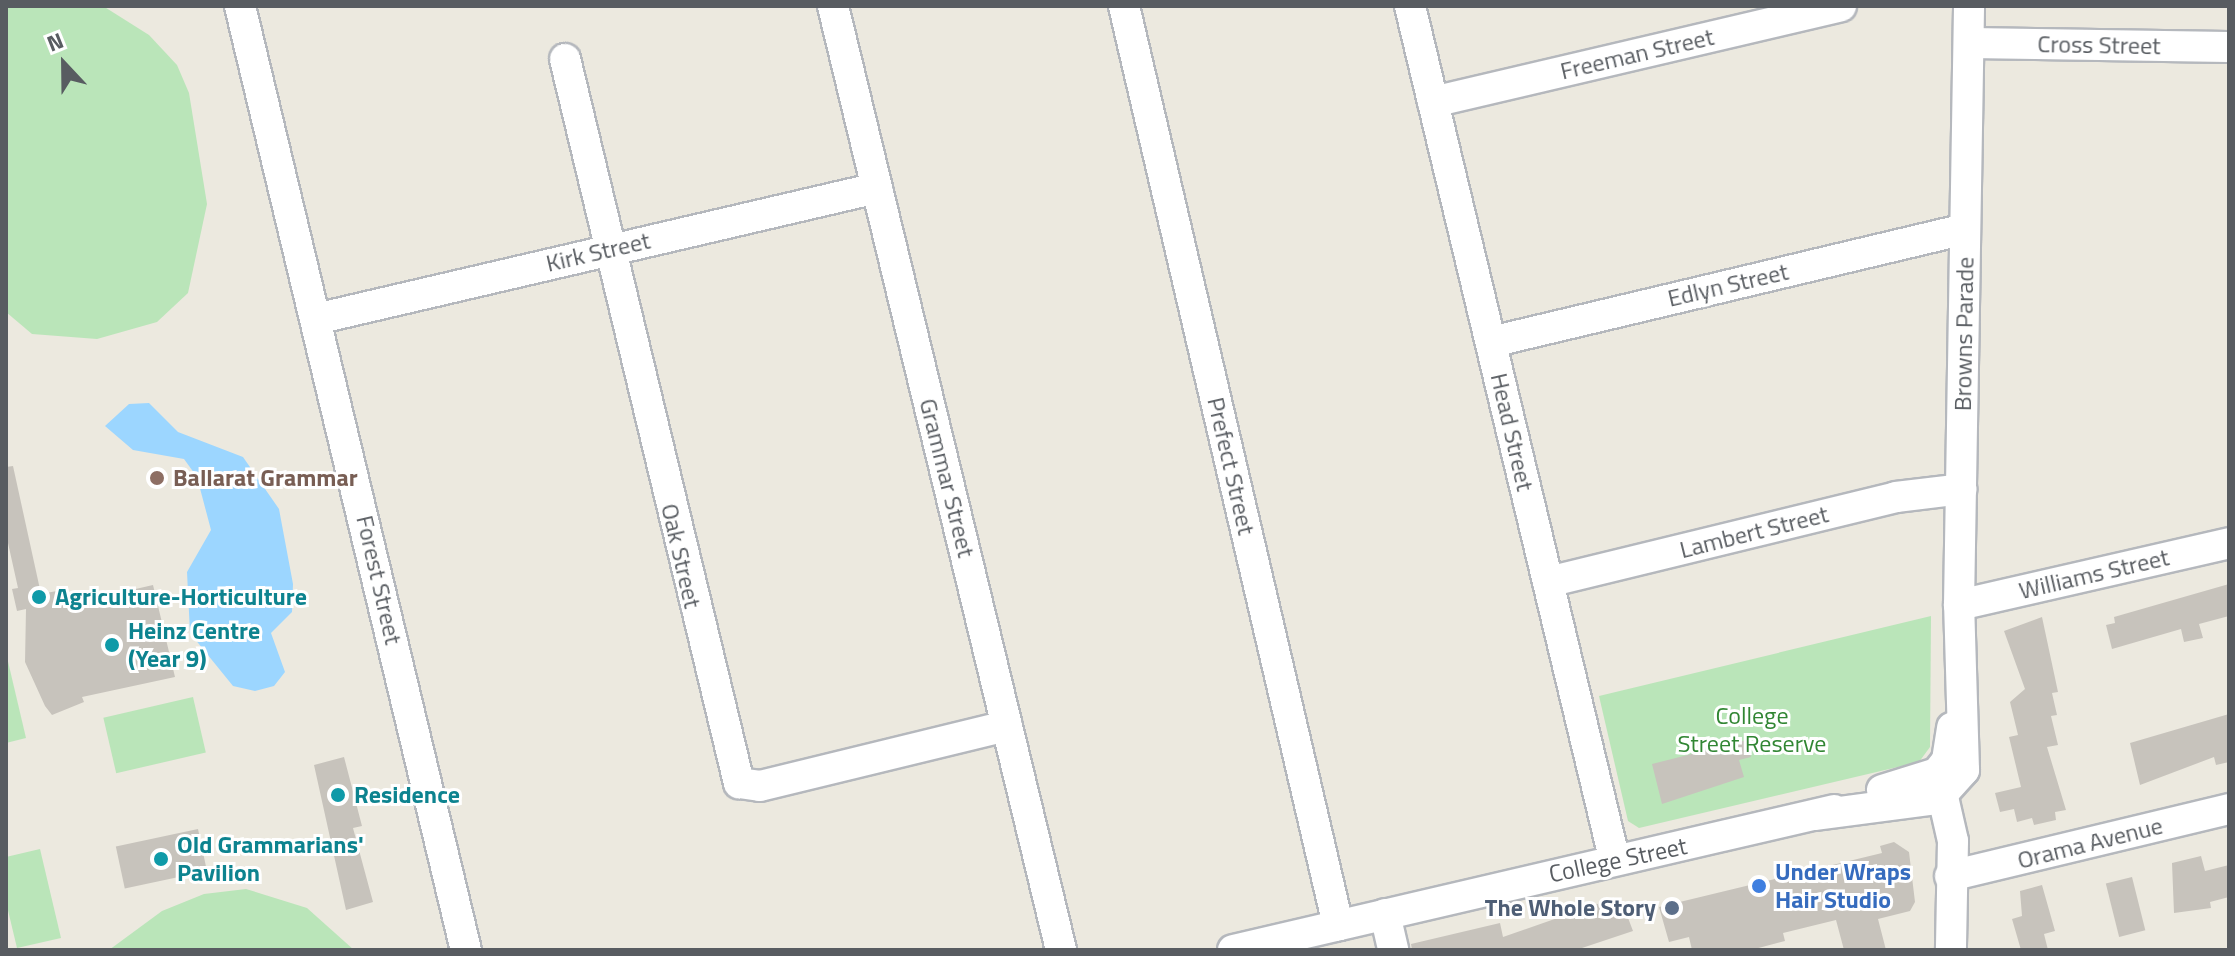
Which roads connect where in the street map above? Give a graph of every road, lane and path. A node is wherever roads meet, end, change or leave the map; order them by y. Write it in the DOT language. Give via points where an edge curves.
graph roads {
  1 [pos="833,6"];
  2 [pos="1124,6"];
  3 [pos="1410,6"];
  4 [pos="1841,6"];
  5 [pos="1969,6"];
  6 [pos="244,12"];
  7 [pos="1970,43"];
  8 [pos="2229,47"];
  9 [pos="565,59"];
  10 [pos="1433,102"];
  11 [pos="877,188"];
  12 [pos="1965,229"];
  13 [pos="608,249"];
  14 [pos="320,318"];
  15 [pos="1491,342"];
  16 [pos="1962,489"];
  17 [pos="2229,543"];
  18 [pos="1548,582"];
  19 [pos="1959,605"];
  20 [pos="1007,726"];
  21 [pos="1931,793"];
  22 [pos="2229,809"];
  23 [pos="1614,858"];
  24 [pos="1950,876"];
  25 [pos="1385,914"];
  26 [pos="1338,925"];
  27 [pos="466,950"];
  28 [pos="1061,950"];
  29 [pos="1233,950"];
  30 [pos="1393,950"];
  31 [pos="1951,950"];
  1 -- 11 [label="street, Grammar Street"];
  2 -- 26 [label="street, Prefect Street"];
  3 -- 10 [label="street, Head Street"];
  4 -- 10 [label="street, Freeman Street"];
  5 -- 7 [label="street, Browns Parade"];
  6 -- 14 [label="street, Forest Street"];
  7 -- 8 [label="street, Cross Street"];
  7 -- 12 [label="street, Browns Parade"];
  9 -- 13 [label="street, Oak Street"];
  10 -- 15 [label="street, Head Street"];
  11 -- 13 [label="street, Kirk Street"];
  11 -- 20 [label="street, Grammar Street"];
  12 -- 15 [label="street, Edlyn Street"];
  12 -- 16 [label="street, Browns Parade"];
  13 -- 14 [label="street, Kirk Street"];
  13 -- 20 [label="street, Oak Street" via="736,790"];
  14 -- 27 [label="street, Forest Street"];
  15 -- 18 [label="street, Head Street"];
  16 -- 18 [label="street, Lambert Street" via="1896,497"];
  16 -- 19 [label="street, Browns Parade"];
  17 -- 19 [label="street, Williams Street"];
  18 -- 23 [label="street, Head Street"];
  19 -- 21 [label="street, Browns Parade" via="1965,763 1958,782"];
  20 -- 28 [label="street, Grammar Street"];
  21 -- 23 [label="street, College Street"];
  21 -- 24 [label="street"];
  22 -- 24 [label="street, Orama Avenue"];
  23 -- 25 [label="street, College Street"];
  24 -- 31 [label="street"];
  25 -- 26 [label="street, College Street"];
  25 -- 30 [label="street"];
  26 -- 29 [label="street, College Street"];
}
